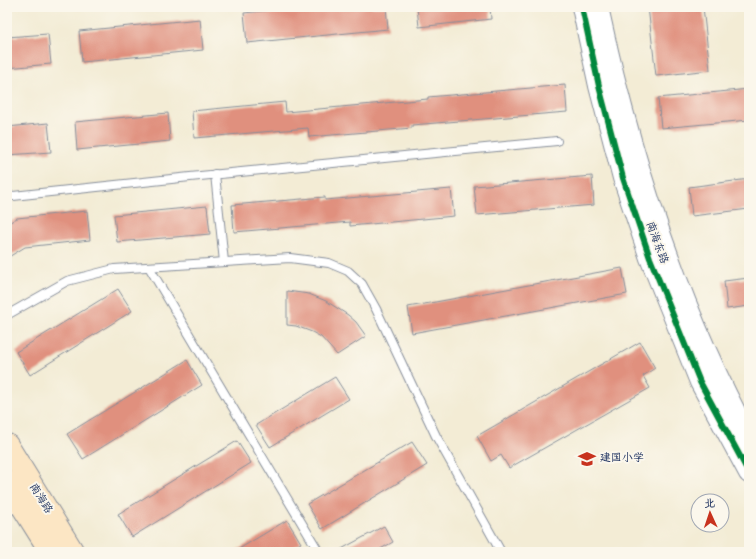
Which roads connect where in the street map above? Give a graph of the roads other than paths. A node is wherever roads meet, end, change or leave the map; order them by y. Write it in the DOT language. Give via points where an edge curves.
graph roads {
  1 [pos="582,7"];
  2 [pos="598,7"];
  3 [pos="557,141"];
  4 [pos="215,174"];
  5 [pos="13,196"];
  6 [pos="224,262"];
  7 [pos="149,267"];
  8 [pos="7,315"];
  9 [pos="749,438"];
  10 [pos="7,445"];
  11 [pos="749,473"];
  12 [pos="7,482"];
  13 [pos="25,502"];
  14 [pos="51,552"];
  15 [pos="73,552"];
  16 [pos="319,552"];
  17 [pos="501,552"];
  1 -- 11 [label="street, 南海东路" via="623,178 650,258 700,382"];
  2 -- 9 [label="street, 南海东路" via="619,101 670,262 697,330"];
  3 -- 4 [label="lane"];
  4 -- 5 [label="lane"];
  4 -- 6 [label="lane"];
  6 -- 7 [label="lane"];
  6 -- 17 [label="lane" via="290,258 329,263 348,272 362,284 436,436"];
  7 -- 8 [label="lane" via="114,269 67,281"];
  7 -- 16 [label="lane"];
  10 -- 13 [label="main road, 南海路"];
  12 -- 13 [label="main road, 南海路"];
  13 -- 14 [label="main road, 南海路"];
  13 -- 15 [label="main road, 南海路"];
}
